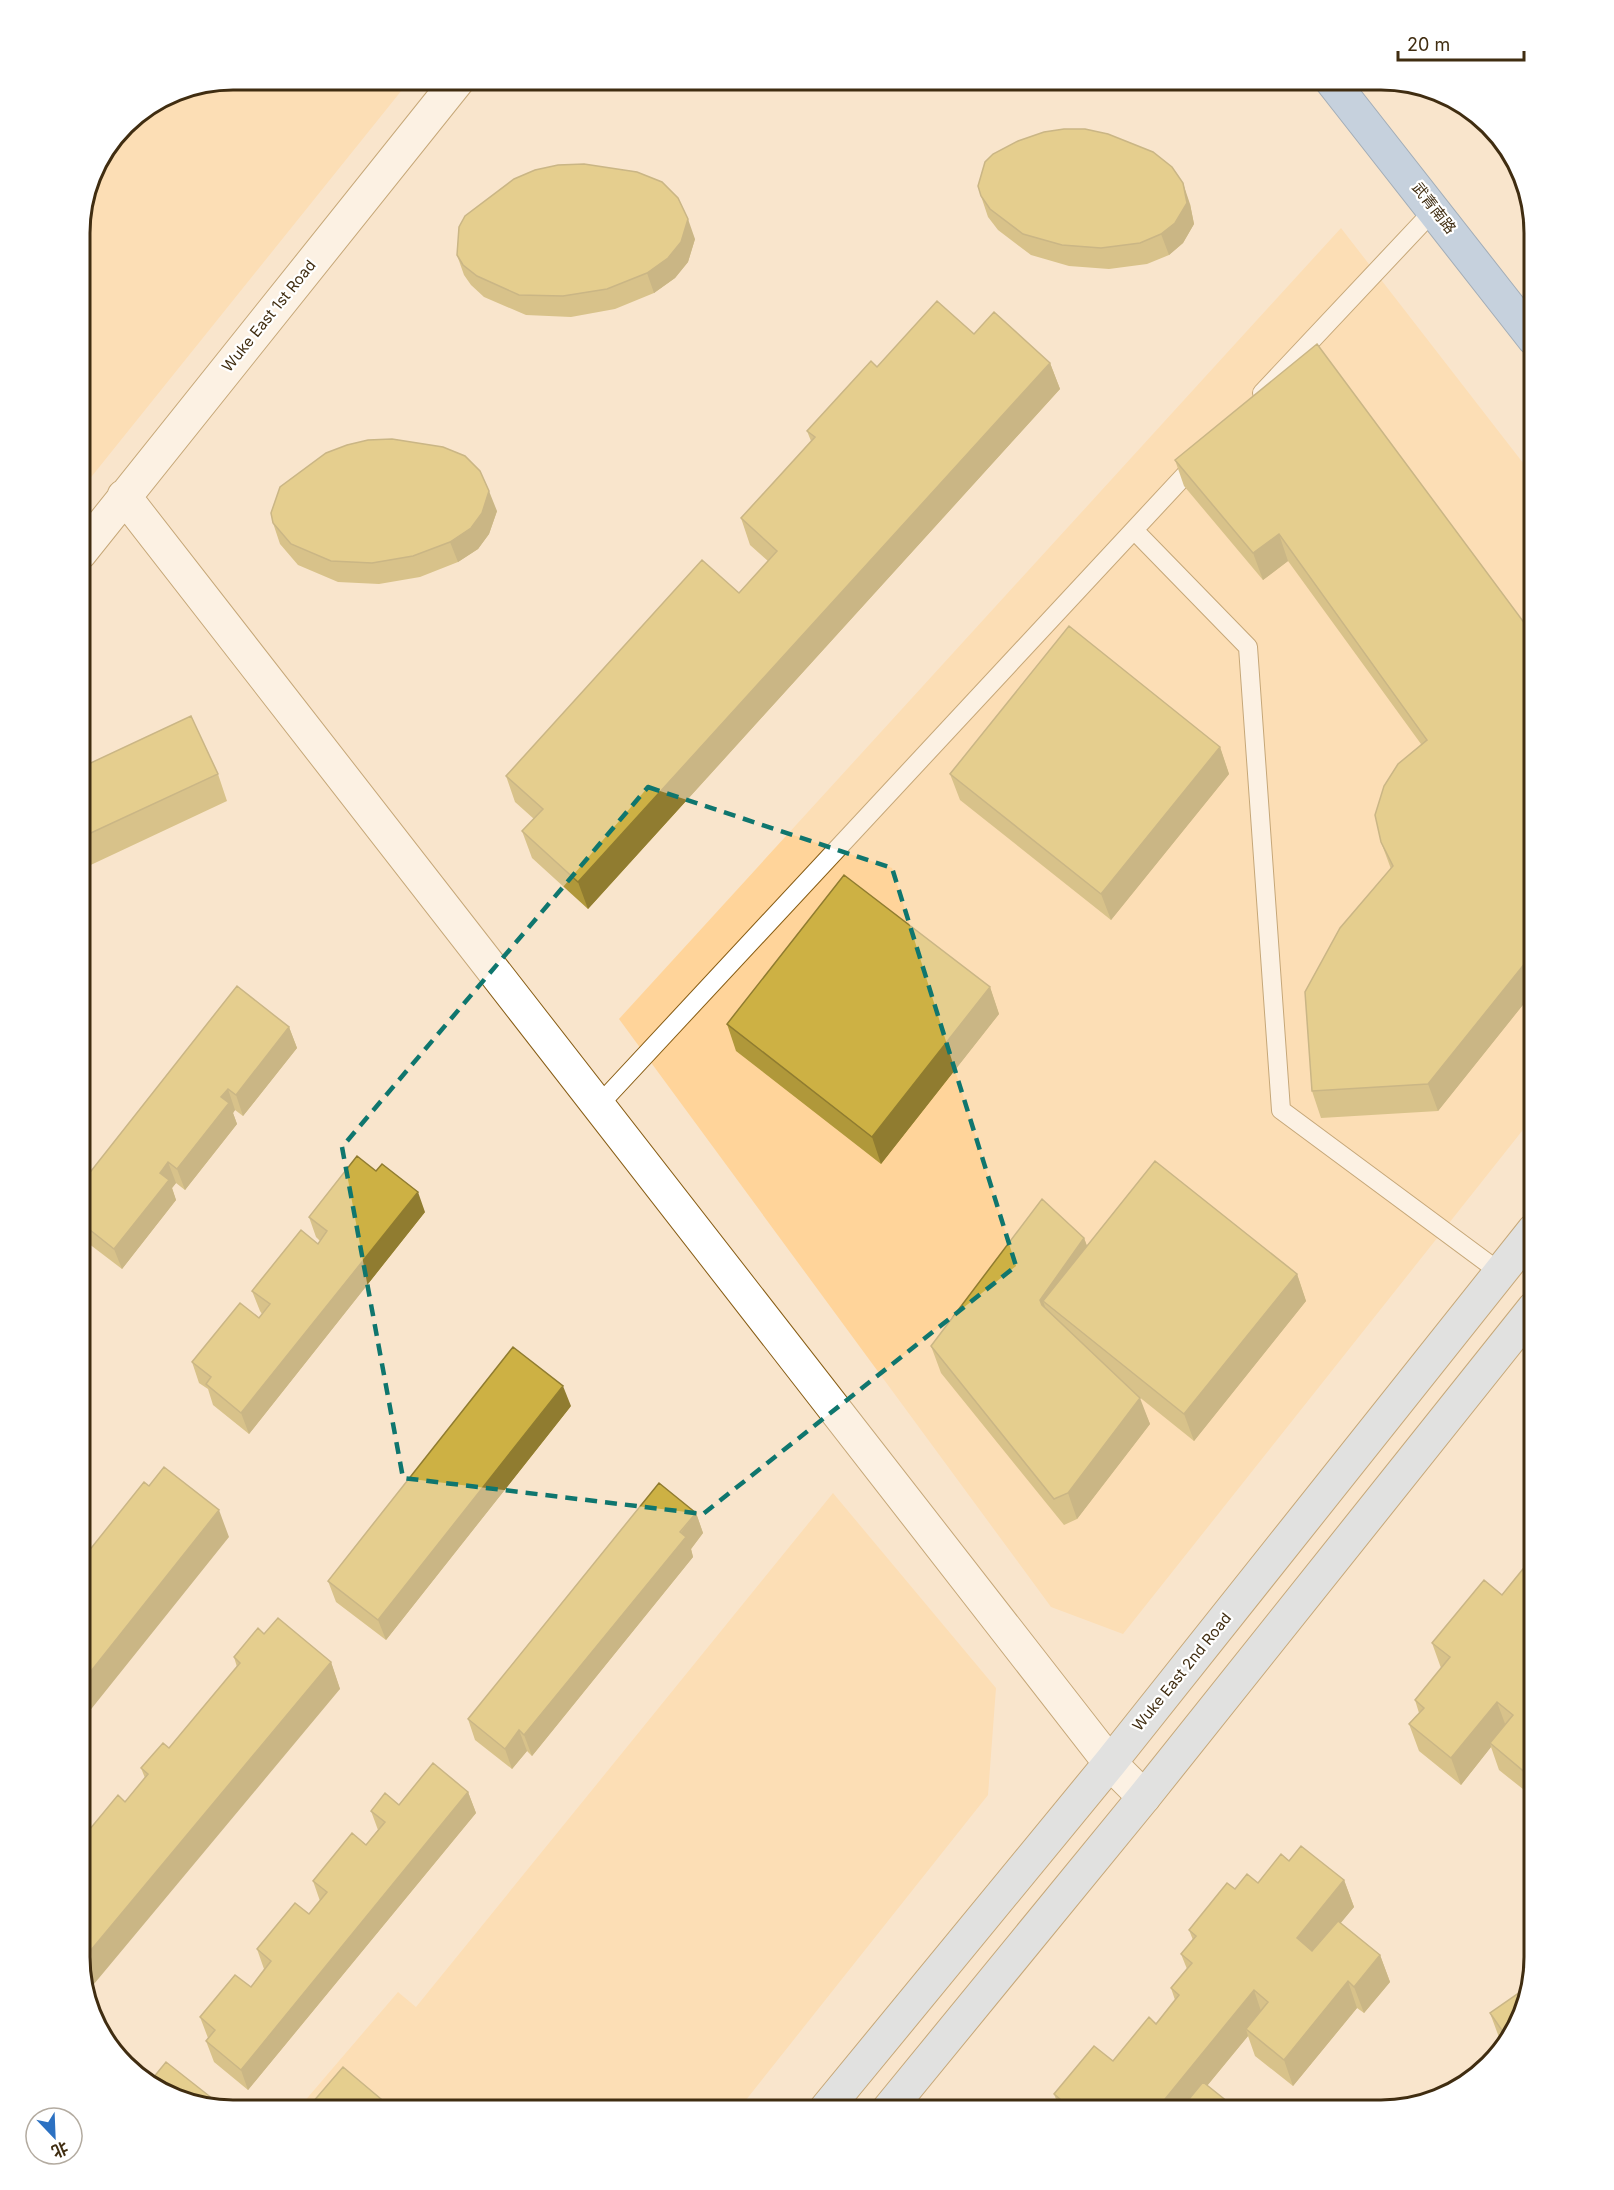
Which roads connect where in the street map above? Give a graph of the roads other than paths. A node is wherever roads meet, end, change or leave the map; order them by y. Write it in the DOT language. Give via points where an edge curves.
graph roads {
  1 [pos="450,90"];
  2 [pos="1339,90"];
  3 [pos="1435,209"];
  4 [pos="1524,326"];
  5 [pos="1248,408"];
  6 [pos="1207,452"];
  7 [pos="124,496"];
  8 [pos="1134,530"];
  9 [pos="90,541"];
  10 [pos="598,1106"];
  11 [pos="1524,1243"];
  12 [pos="1501,1273"];
  13 [pos="1524,1321"];
  14 [pos="1110,1763"];
  15 [pos="1144,1797"];
  16 [pos="833,2100"];
  17 [pos="896,2100"];
  1 -- 7 [label="street, Wuke East 1st Road"];
  2 -- 3 [label="main road, 武青南路"];
  3 -- 4 [label="main road, 武青南路"];
  3 -- 5 [label="lane"];
  6 -- 8 [label="lane"];
  7 -- 9 [label="street, Wuke East 1st Road"];
  7 -- 10 [label="street"];
  8 -- 10 [label="lane"];
  8 -- 12 [label="lane" via="1248,647 1281,1110"];
  10 -- 14 [label="street"];
  11 -- 12 [label="street, Wuke East 2nd Road"];
  12 -- 14 [label="street, Wuke East 2nd Road"];
  13 -- 15 [label="street"];
  14 -- 15 [label="street"];
  14 -- 16 [label="street, Wuke East 2nd Road"];
  15 -- 17 [label="street"];
}
